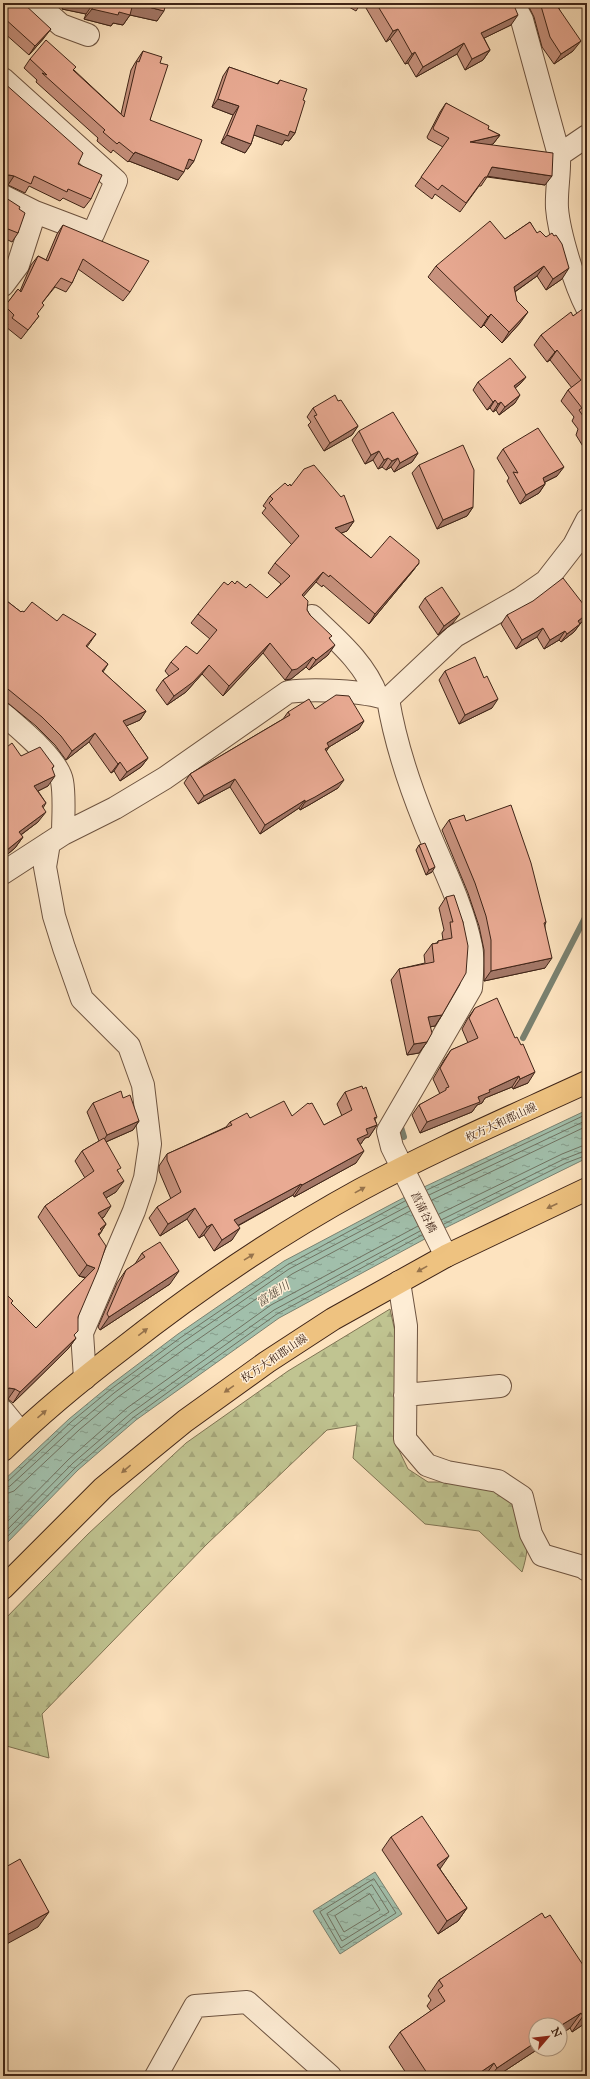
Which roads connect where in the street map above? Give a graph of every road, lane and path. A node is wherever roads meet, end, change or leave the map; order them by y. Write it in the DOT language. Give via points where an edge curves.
graph roads {
  1 [pos="36,3"];
  2 [pos="513,3"];
  3 [pos="88,35"];
  4 [pos="3,79"];
  5 [pos="587,136"];
  6 [pos="559,155"];
  7 [pos="3,196"];
  8 [pos="36,212"];
  9 [pos="3,285"];
  10 [pos="587,308"];
  11 [pos="587,520"];
  12 [pos="312,616"];
  13 [pos="382,698"];
  14 [pos="3,714"];
  15 [pos="56,838"];
  16 [pos="3,873"];
  17 [pos="587,1082"];
  18 [pos="403,1168"];
  19 [pos="587,1189"];
  20 [pos="446,1256"];
  21 [pos="399,1282"];
  22 [pos="84,1378"];
  23 [pos="500,1386"];
  24 [pos="405,1395"];
  25 [pos="3,1411"];
  26 [pos="21,1433"];
  27 [pos="3,1450"];
  28 [pos="587,1570"];
  29 [pos="3,1588"];
  30 [pos="159,2075"];
  31 [pos="330,2076"];
  1 -- 3 [label="street" via="61,25"];
  2 -- 6 [label="street" via="522,20"];
  4 -- 8 [label="street" via="116,182 93,234"];
  5 -- 6 [label="street"];
  6 -- 10 [label="street" via="557,207 567,251"];
  7 -- 8 [label="street"];
  8 -- 9 [label="street" via="18,265"];
  11 -- 13 [label="street" via="574,545 546,581 455,636"];
  12 -- 13 [label="street" via="365,670"];
  13 -- 15 [label="street" via="302,690 288,692 164,778"];
  13 -- 18 [label="street, 菖蒲谷橋" via="424,822 452,884 471,947 473,970 471,988 388,1131 392,1147"];
  14 -- 15 [label="street" via="35,742 57,769 62,780"];
  15 -- 16 [label="street"];
  15 -- 22 [label="street" via="44,867 54,916 82,999 129,1046 143,1085 150,1144 145,1178 134,1211 82,1333"];
  17 -- 18 [label="main road, 枚方大和郡山線"];
  18 -- 20 [label="street, 菖蒲谷橋"];
  22 -- 18 [label="main road, 枚方大和郡山線, one-way" via="223,1273 291,1230"];
  19 -- 20 [label="main road, 枚方大和郡山線, one-way"];
  20 -- 21 [label="main road, 枚方大和郡山線, one-way"];
  21 -- 24 [label="street" via="406,1326"];
  21 -- 29 [label="main road, 枚方大和郡山線, one-way" via="333,1319 267,1362 185,1421 103,1488"];
  26 -- 22 [label="main road, 枚方大和郡山線, one-way"];
  23 -- 24 [label="street"];
  24 -- 28 [label="street" via="405,1439 427,1465 447,1472 498,1481 522,1497 531,1534 542,1555"];
  25 -- 26 [label="street"];
  26 -- 27 [label="main road, 枚方大和郡山線"];
  30 -- 31 [label="street" via="195,2006 247,2002"];
}
